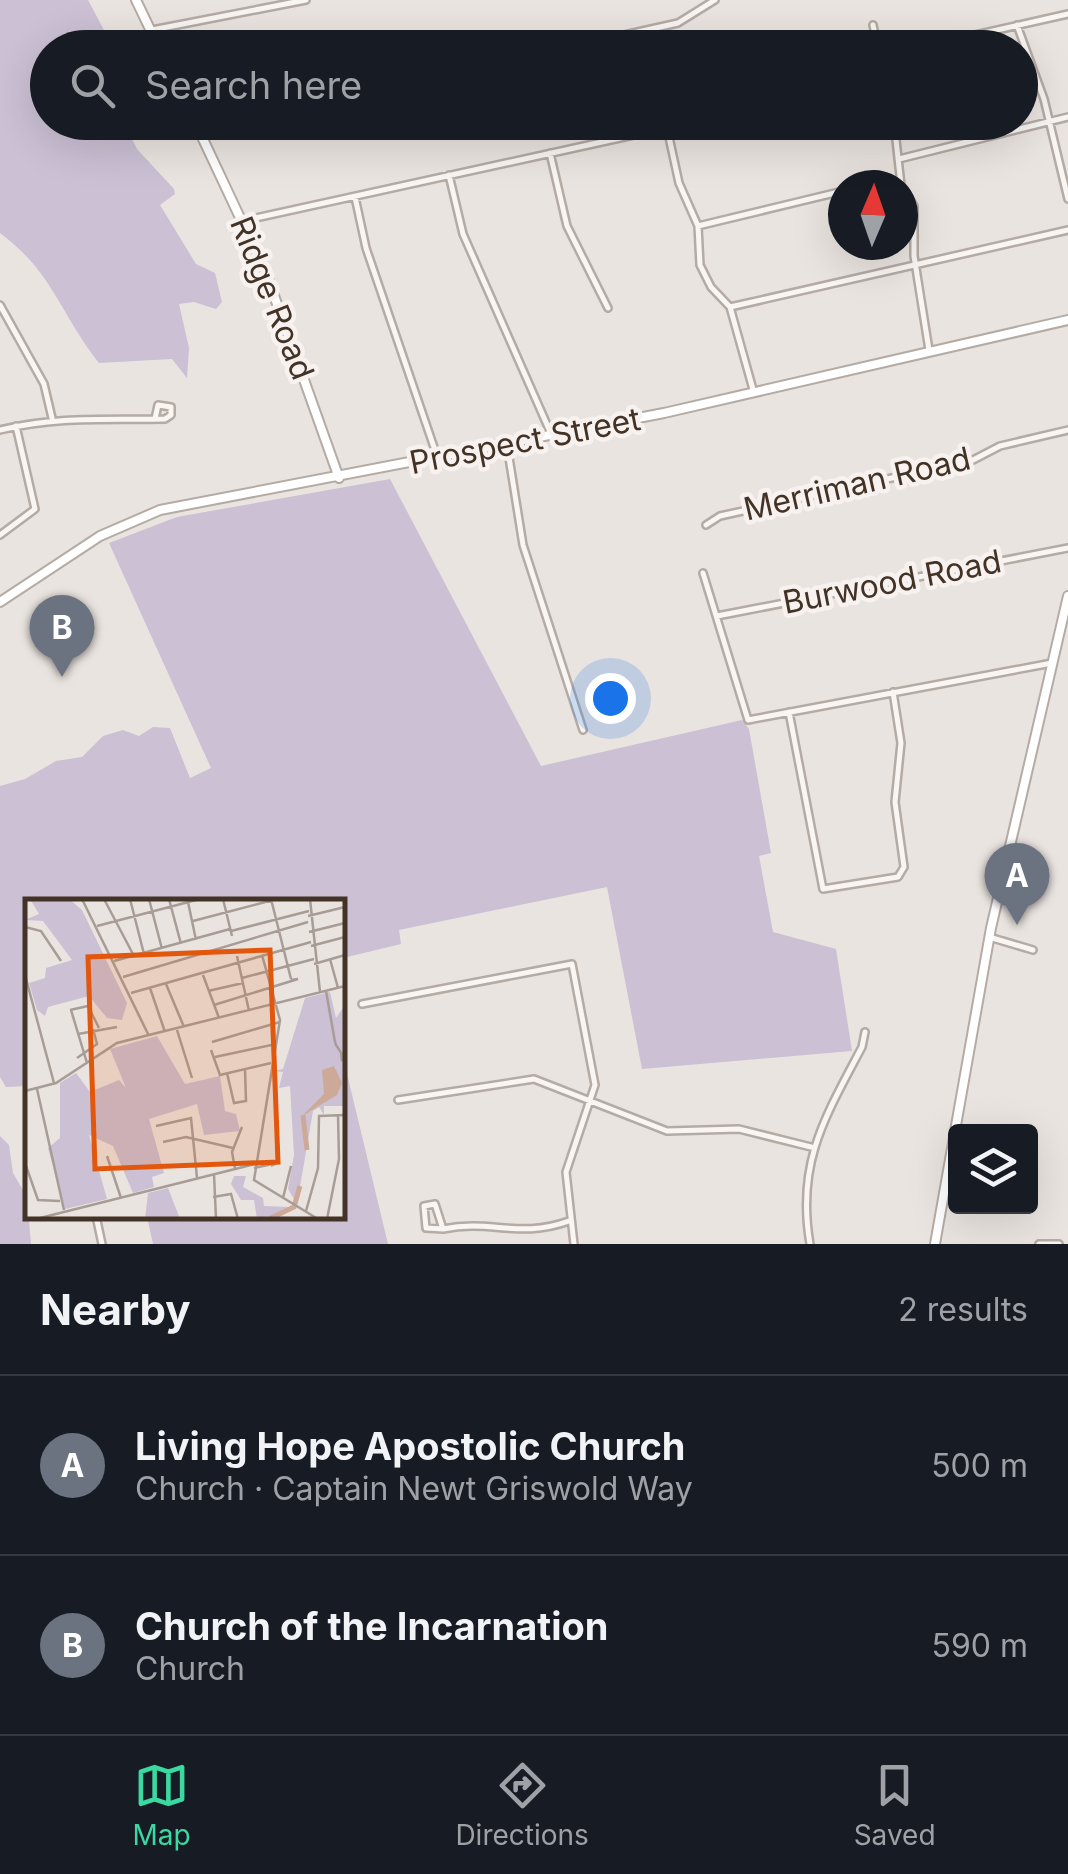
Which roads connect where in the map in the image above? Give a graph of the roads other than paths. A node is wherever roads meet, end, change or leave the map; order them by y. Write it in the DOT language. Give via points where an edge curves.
graph roads {
  1 [pos="136,0"];
  2 [pos="306,0"];
  3 [pos="715,0"];
  4 [pos="267,3"];
  5 [pos="1068,14"];
  6 [pos="873,25"];
  7 [pos="1017,26"];
  8 [pos="150,30"];
  9 [pos="647,30"];
  10 [pos="874,30"];
  11 [pos="999,30"];
  12 [pos="1018,30"];
  13 [pos="1038,86"];
  14 [pos="1068,117"];
  15 [pos="1050,121"];
  16 [pos="1038,124"];
  17 [pos="204,140"];
  18 [pos="611,140"];
  19 [pos="670,140"];
  20 [pos="897,140"];
  21 [pos="975,140"];
  22 [pos="550,153"];
  23 [pos="900,159"];
  24 [pos="900,170"];
  25 [pos="449,176"];
  26 [pos="828,195"];
  27 [pos="355,197"];
  28 [pos="1068,199"];
  29 [pos="242,221"];
  30 [pos="698,226"];
  31 [pos="1068,230"];
  32 [pos="915,260"];
  33 [pos="915,265"];
  34 [pos="0,305"];
  35 [pos="730,307"];
  36 [pos="608,308"];
  37 [pos="1068,320"];
  38 [pos="930,352"];
  39 [pos="754,393"];
  40 [pos="52,418"];
  41 [pos="155,419"];
  42 [pos="16,426"];
  43 [pos="0,430"];
  44 [pos="1068,430"];
  45 [pos="552,436"];
  46 [pos="507,445"];
  47 [pos="438,458"];
  48 [pos="339,478"];
  49 [pos="706,525"];
  50 [pos="0,536"];
  51 [pos="1068,548"];
  52 [pos="703,573"];
  53 [pos="1068,596"];
  54 [pos="0,602"];
  55 [pos="716,616"];
  56 [pos="1052,663"];
  57 [pos="894,692"];
  58 [pos="789,712"];
  59 [pos="582,730"];
  60 [pos="990,938"];
  61 [pos="1033,950"];
  62 [pos="362,1004"];
  63 [pos="866,1032"];
  64 [pos="398,1100"];
  65 [pos="592,1101"];
  66 [pos="811,1148"];
  67 [pos="97,1219"];
  68 [pos="568,1220"];
  69 [pos="443,1229"];
  70 [pos="102,1244"];
  71 [pos="574,1244"];
  72 [pos="810,1244"];
  73 [pos="935,1244"];
  74 [pos="1040,1244"];
  75 [pos="1059,1244"];
  1 -- 8 [label="main road"];
  2 -- 4 [label="street"];
  3 -- 9 [label="street" via="678,23"];
  4 -- 8 [label="street"];
  5 -- 7 [label="street"];
  6 -- 10 [label="street"];
  7 -- 11 [label="street"];
  7 -- 12 [label="street"];
  13 -- 15 [label="street"];
  14 -- 15 [label="street"];
  15 -- 16 [label="street"];
  15 -- 28 [label="street"];
  17 -- 29 [label="main road, Ridge Road"];
  18 -- 22 [label="street"];
  19 -- 30 [label="street"];
  20 -- 23 [label="street"];
  21 -- 23 [label="street"];
  22 -- 25 [label="street"];
  22 -- 36 [label="street" via="567,226"];
  23 -- 24 [label="street"];
  25 -- 27 [label="street"];
  25 -- 45 [label="street" via="463,234"];
  26 -- 30 [label="street"];
  27 -- 29 [label="street"];
  27 -- 47 [label="street"];
  29 -- 48 [label="main road, Ridge Road"];
  30 -- 35 [label="street" via="702,272"];
  31 -- 33 [label="street"];
  32 -- 33 [label="street"];
  33 -- 35 [label="street"];
  33 -- 38 [label="street"];
  34 -- 40 [label="street" via="44,384"];
  35 -- 39 [label="street"];
  37 -- 38 [label="main road, Prospect Street"];
  38 -- 39 [label="main road, Prospect Street"];
  39 -- 45 [label="main road, Prospect Street"];
  40 -- 41 [label="street"];
  40 -- 42 [label="street"];
  42 -- 43 [label="street"];
  42 -- 50 [label="street" via="35,509"];
  44 -- 49 [label="street, Merriman Road" via="1000,446 973,460 720,516"];
  45 -- 46 [label="main road, Prospect Street"];
  46 -- 47 [label="main road, Prospect Street"];
  46 -- 59 [label="street" via="524,546"];
  47 -- 48 [label="main road, Prospect Street"];
  48 -- 54 [label="main road, Prospect Street" via="144,515 82,546"];
  51 -- 55 [label="street, Burwood Road"];
  52 -- 55 [label="street"];
  53 -- 56 [label="main road"];
  55 -- 58 [label="street" via="748,720"];
  56 -- 57 [label="street"];
  56 -- 60 [label="main road"];
  57 -- 58 [label="street"];
  57 -- 58 [label="street" via="901,744 895,802 904,867 898,877 824,889"];
  60 -- 61 [label="street"];
  60 -- 73 [label="main road"];
  62 -- 65 [label="street" via="572,964 595,1072"];
  63 -- 66 [label="street"];
  64 -- 65 [label="street" via="534,1078"];
  65 -- 66 [label="street" via="667,1131 751,1131"];
  65 -- 68 [label="street" via="566,1172"];
  66 -- 72 [label="street" via="804,1194"];
  67 -- 70 [label="street"];
  68 -- 69 [label="street" via="531,1232 482,1224"];
  68 -- 71 [label="street"];
  69 -- 69 [label="street" via="434,1204 424,1206 426,1228"];
  74 -- 75 [label="street"];
}
